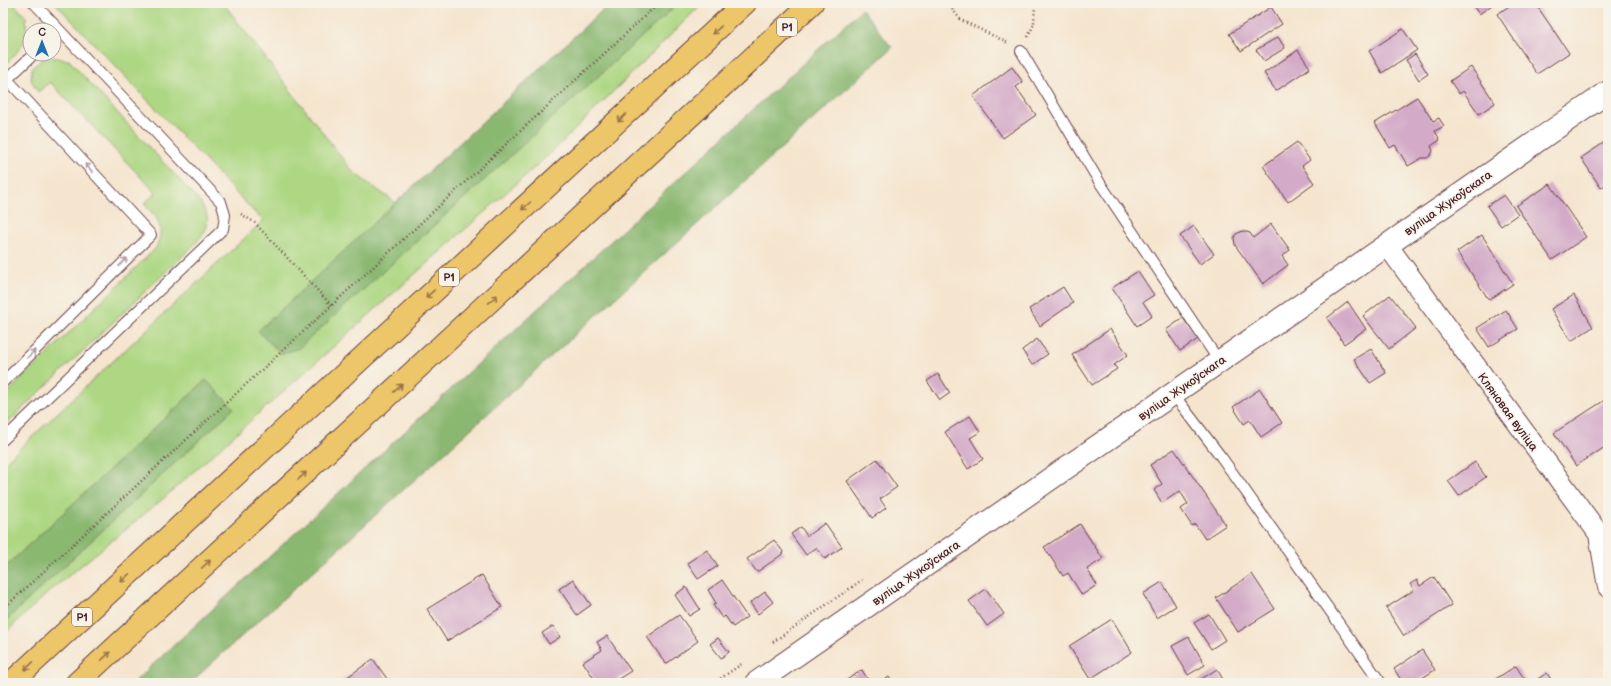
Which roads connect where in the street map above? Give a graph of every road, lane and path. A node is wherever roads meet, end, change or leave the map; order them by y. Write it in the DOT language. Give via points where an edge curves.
graph roads {
  1 [pos="34,3"];
  2 [pos="659,3"];
  3 [pos="745,3"];
  4 [pos="812,3"];
  5 [pos="948,3"];
  6 [pos="1035,3"];
  7 [pos="49,22"];
  8 [pos="62,38"];
  9 [pos="1021,51"];
  10 [pos="25,62"];
  11 [pos="5,81"];
  12 [pos="1608,92"];
  13 [pos="221,202"];
  14 [pos="1387,245"];
  15 [pos="332,306"];
  16 [pos="1220,361"];
  17 [pos="3,382"];
  18 [pos="1174,395"];
  19 [pos="3,440"];
  20 [pos="1604,531"];
  21 [pos="1608,587"];
  22 [pos="3,609"];
  23 [pos="11,683"];
  24 [pos="77,683"];
  25 [pos="756,683"];
  26 [pos="1381,683"];
  1 -- 7 [label="lane"];
  2 -- 15 [label="path"];
  3 -- 23 [label="highway, Р1, one-way"];
  24 -- 4 [label="highway, Р1, one-way"];
  5 -- 9 [label="path" via="961,20"];
  6 -- 9 [label="path" via="1034,24"];
  8 -- 13 [label="lane"];
  9 -- 16 [label="lane" via="1100,182"];
  10 -- 11 [label="lane"];
  17 -- 11 [label="lane, one-way" via="151,235"];
  12 -- 14 [label="street, вуліца Жукоўскага"];
  13 -- 15 [label="path" via="254,222"];
  13 -- 19 [label="lane" via="225,215 223,229"];
  14 -- 16 [label="street, вуліца Жукоўскага"];
  14 -- 20 [label="street, Кляновая вуліца"];
  15 -- 22 [label="path"];
  16 -- 18 [label="street, вуліца Жукоўскага"];
  18 -- 25 [label="street, вуліца Жукоўскага"];
  18 -- 26 [label="lane" via="1222,458"];
  20 -- 21 [label="street, Кляновая вуліца"];
}
